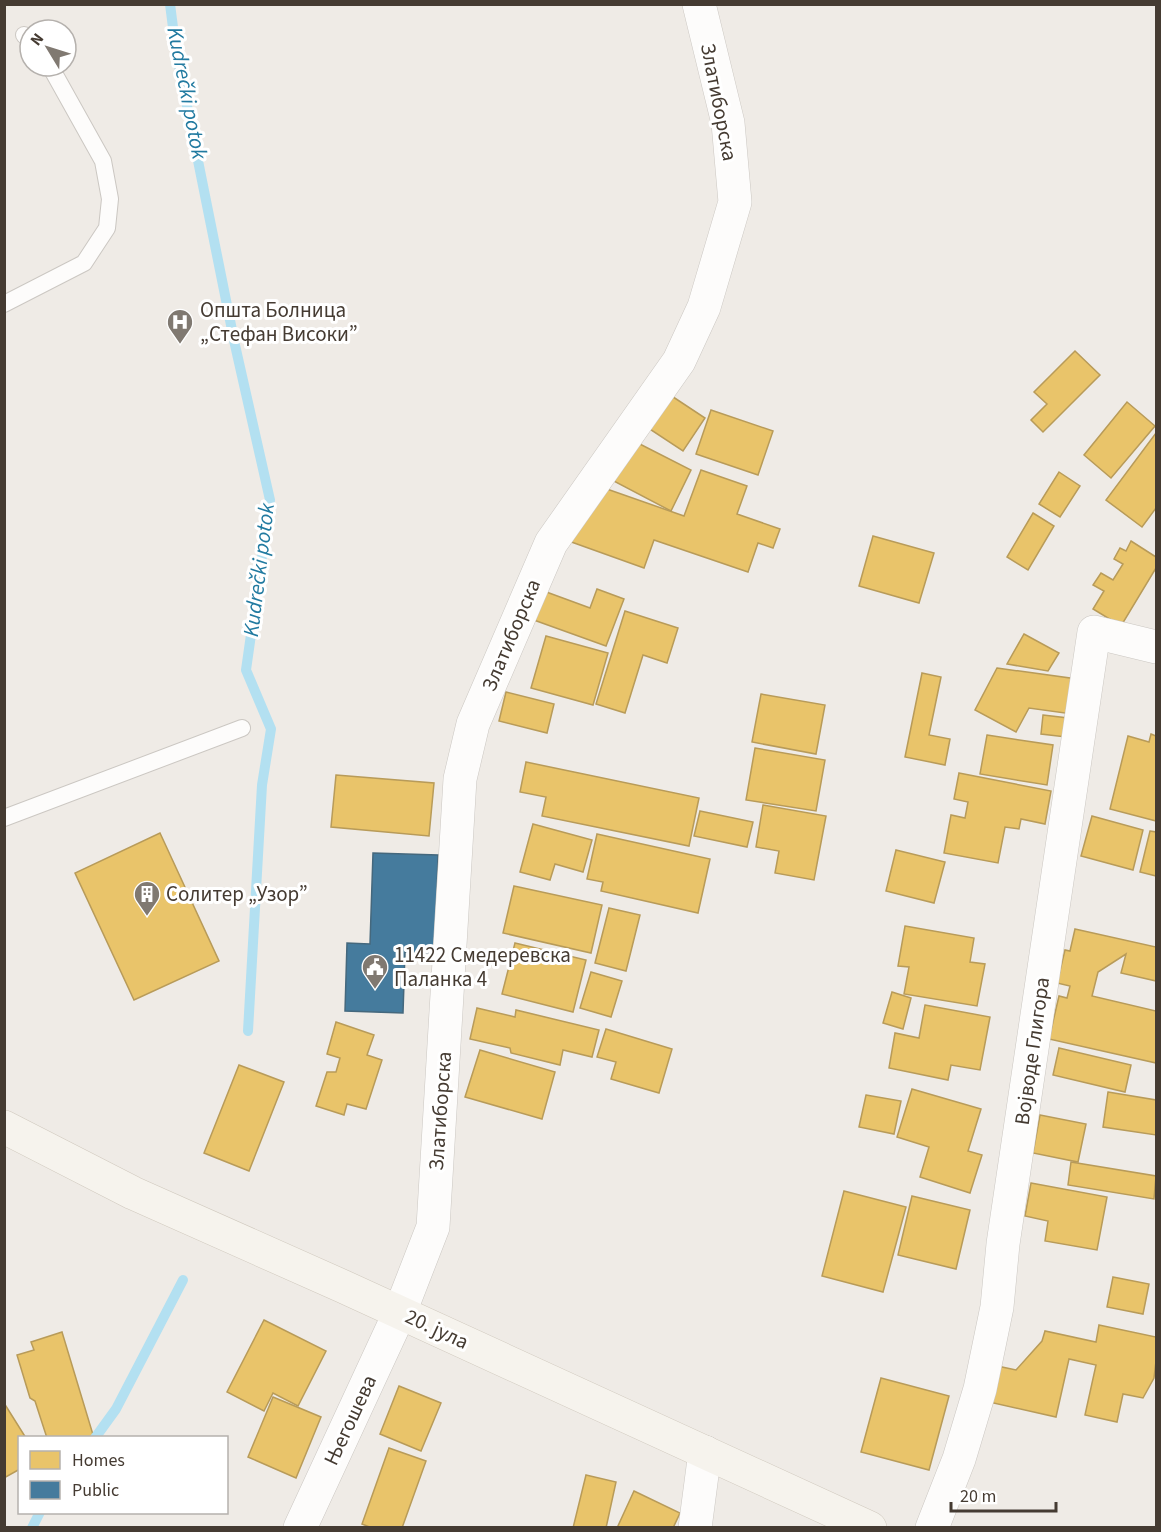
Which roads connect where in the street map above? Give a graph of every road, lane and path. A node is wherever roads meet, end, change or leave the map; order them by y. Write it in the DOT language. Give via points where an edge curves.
graph roads {
  1 [pos="699,4"];
  2 [pos="57,78"];
  3 [pos="4,304"];
  4 [pos="1156,647"];
  5 [pos="242,728"];
  6 [pos="4,818"];
  7 [pos="4,1127"];
  8 [pos="400,1312"];
  9 [pos="705,1452"];
  10 [pos="300,1527"];
  11 [pos="695,1527"];
  12 [pos="870,1527"];
  13 [pos="932,1527"];
  1 -- 8 [label="street, Златиборска" via="728,123 735,202 704,307 679,361 551,543 473,724 460,779 433,1227"];
  2 -- 3 [label="lane" via="103,161 110,199 107,228 84,263"];
  4 -- 13 [label="street, Војводе Глигора" via="1094,632 993,1327 972,1419"];
  5 -- 6 [label="lane"];
  7 -- 8 [label="main road, 20. јула" via="133,1193"];
  8 -- 9 [label="main road, 20. јула"];
  8 -- 10 [label="street, Његошева"];
  9 -- 11 [label="street"];
  9 -- 12 [label="main road, 20. јула"];
}
